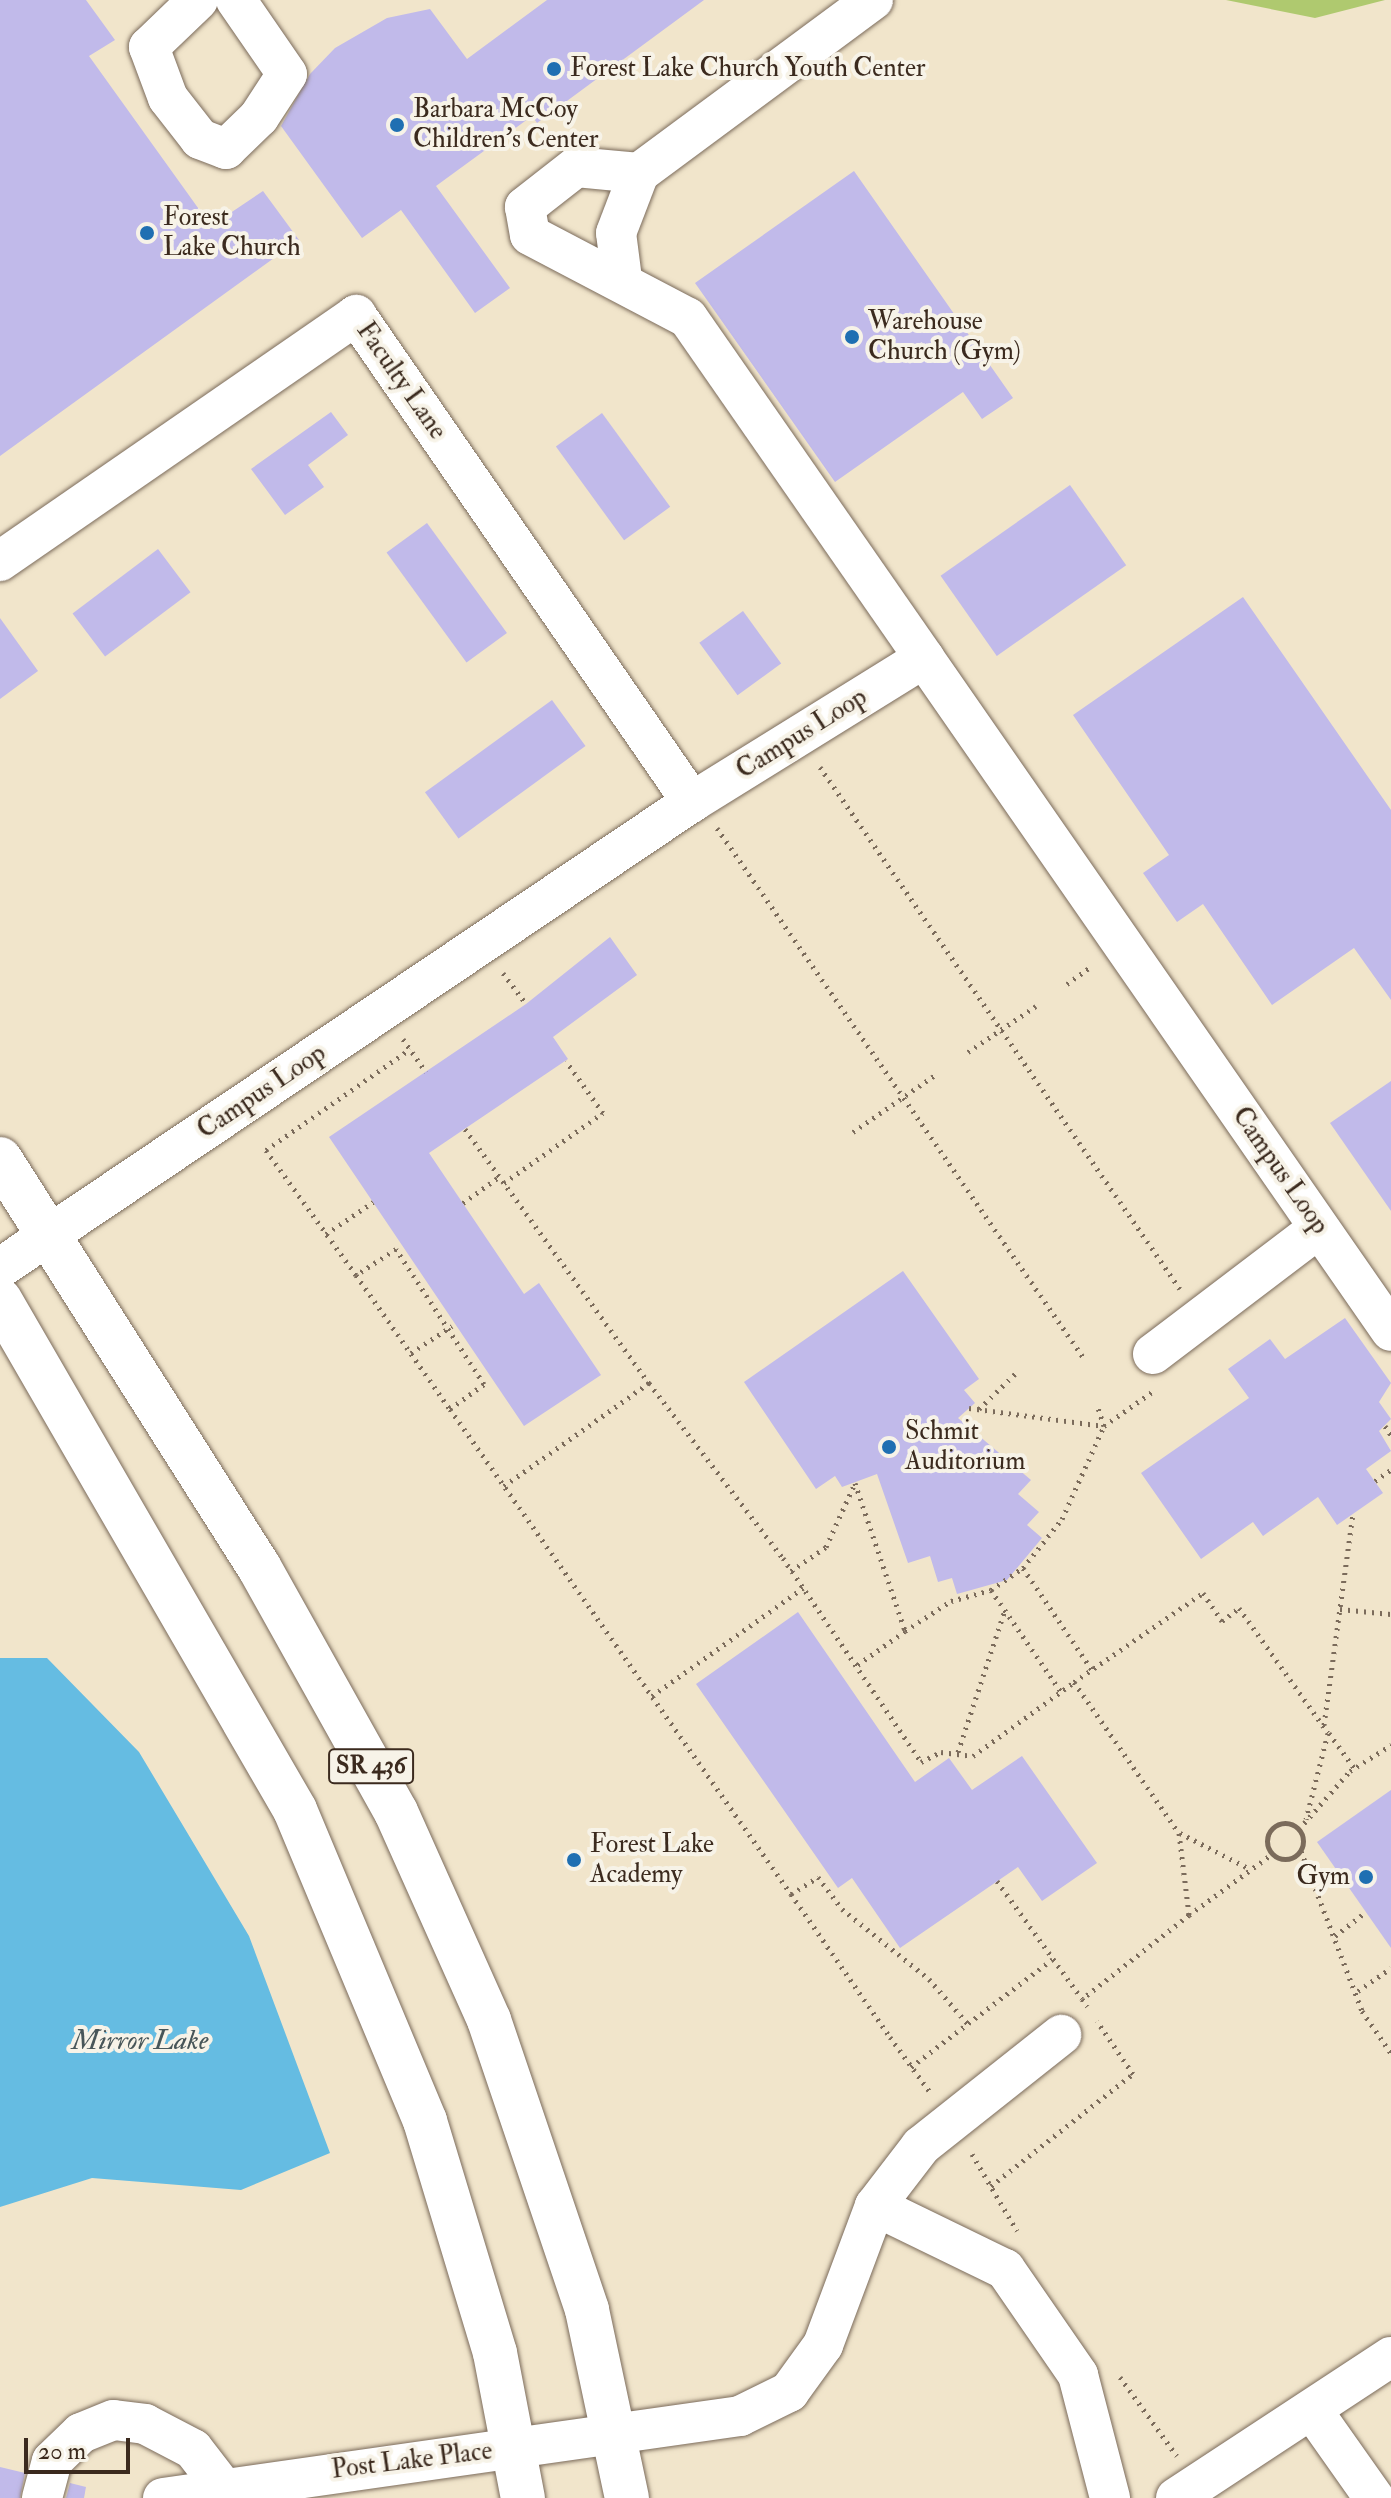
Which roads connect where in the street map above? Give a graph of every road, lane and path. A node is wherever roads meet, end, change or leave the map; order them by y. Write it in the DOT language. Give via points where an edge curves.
graph roads {
  1 [pos="198,0"];
  2 [pos="236,0"];
  3 [pos="873,0"];
  4 [pos="639,173"];
  5 [pos="622,279"];
  6 [pos="0,561"];
  7 [pos="924,658"];
  8 [pos="806,772"];
  9 [pos="692,802"];
  10 [pos="1036,1006"];
  11 [pos="1002,1029"];
  12 [pos="410,1049"];
  13 [pos="968,1052"];
  14 [pos="566,1061"];
  15 [pos="938,1073"];
  16 [pos="903,1097"];
  17 [pos="465,1129"];
  18 [pos="853,1132"];
  19 [pos="0,1159"];
  20 [pos="500,1176"];
  21 [pos="504,1183"];
  22 [pos="373,1202"];
  23 [pos="463,1203"];
  24 [pos="1319,1228"];
  25 [pos="326,1234"];
  26 [pos="49,1235"];
  27 [pos="0,1268"];
  28 [pos="356,1275"];
  29 [pos="1181,1289"];
  30 [pos="0,1300"];
  31 [pos="452,1326"];
  32 [pos="1391,1331"];
  33 [pos="411,1353"];
  34 [pos="1153,1354"];
  35 [pos="1083,1357"];
  36 [pos="1018,1371"];
  37 [pos="649,1383"];
  38 [pos="969,1408"];
  39 [pos="1098,1408"];
  40 [pos="450,1409"];
  41 [pos="978,1410"];
  42 [pos="1104,1426"];
  43 [pos="1385,1426"];
  44 [pos="1391,1435"];
  45 [pos="1391,1470"];
  46 [pos="1375,1481"];
  47 [pos="504,1486"];
  48 [pos="1353,1514"];
  49 [pos="1023,1568"];
  50 [pos="791,1571"];
  51 [pos="803,1588"];
  52 [pos="991,1590"];
  53 [pos="1340,1609"];
  54 [pos="1005,1610"];
  55 [pos="1391,1614"];
  56 [pos="905,1631"];
  57 [pos="856,1666"];
  58 [pos="1092,1670"];
  59 [pos="1074,1682"];
  60 [pos="1061,1692"];
  61 [pos="652,1696"];
  62 [pos="1324,1726"];
  63 [pos="1328,1733"];
  64 [pos="1391,1745"];
  65 [pos="958,1752"];
  66 [pos="1355,1769"];
  67 [pos="1306,1819"];
  68 [pos="1299,1829"];
  69 [pos="1179,1833"];
  70 [pos="1301,1851"];
  71 [pos="1272,1854"];
  72 [pos="1250,1869"];
  73 [pos="997,1881"];
  74 [pos="791,1894"];
  75 [pos="1366,1912"];
  76 [pos="1189,1915"];
  77 [pos="1335,1936"];
  78 [pos="1053,1959"];
  79 [pos="1391,1968"];
  80 [pos="1358,1991"];
  81 [pos="1082,1999"];
  82 [pos="968,2024"];
  83 [pos="1061,2035"];
  84 [pos="1391,2053"];
  85 [pos="911,2067"];
  86 [pos="937,2102"];
  87 [pos="991,2186"];
  88 [pos="875,2206"];
  89 [pos="1390,2360"];
  90 [pos="1312,2410"];
  91 [pos="613,2432"];
  92 [pos="514,2448"];
  93 [pos="223,2488"];
  94 [pos="42,2498"];
  95 [pos="163,2498"];
  96 [pos="523,2498"];
  97 [pos="627,2498"];
  98 [pos="1110,2498"];
  99 [pos="1176,2498"];
  100 [pos="1374,2498"];
  1 -- 2 [label="street" via="149,47 168,98 200,139 226,149 259,117 287,74"];
  3 -- 4 [label="street"];
  4 -- 5 [label="street" via="616,233"];
  4 -- 5 [label="street" via="576,167 525,207 530,235 573,264"];
  5 -- 7 [label="street" via="688,318"];
  6 -- 9 [label="street, Faculty Lane" via="356,315"];
  7 -- 9 [label="street, Campus Loop"];
  7 -- 24 [label="street, Campus Loop"];
  8 -- 11 [label="path" via="818,764"];
  9 -- 16 [label="path"];
  9 -- 26 [label="street, Campus Loop"];
  10 -- 11 [label="path"];
  11 -- 13 [label="path"];
  11 -- 29 [label="path"];
  12 -- 25 [label="path" via="266,1150"];
  14 -- 21 [label="path" via="603,1113"];
  15 -- 16 [label="path"];
  16 -- 18 [label="path"];
  16 -- 35 [label="path"];
  17 -- 20 [label="path"];
  19 -- 26 [label="main road, SR 436"];
  20 -- 21 [label="path"];
  20 -- 23 [label="path"];
  21 -- 37 [label="path"];
  22 -- 25 [label="path"];
  24 -- 32 [label="street, Campus Loop"];
  24 -- 34 [label="street"];
  25 -- 28 [label="path"];
  26 -- 27 [label="street, Campus Loop"];
  26 -- 91 [label="main road, SR 436" via="259,1567 396,1812 489,2020 587,2310"];
  28 -- 31 [label="path" via="396,1249"];
  28 -- 33 [label="path"];
  30 -- 92 [label="main road" via="295,1810 425,2121 495,2353"];
  31 -- 33 [label="path"];
  31 -- 40 [label="path" via="484,1384"];
  33 -- 40 [label="path"];
  36 -- 41 [label="path"];
  37 -- 47 [label="path"];
  37 -- 50 [label="path"];
  38 -- 41 [label="path"];
  39 -- 42 [label="path"];
  40 -- 47 [label="path"];
  41 -- 42 [label="path"];
  42 -- 49 [label="path" via="1062,1519"];
  43 -- 44 [label="path"];
  45 -- 46 [label="path"];
  47 -- 61 [label="path"];
  48 -- 53 [label="path"];
  49 -- 52 [label="path"];
  49 -- 58 [label="path"];
  50 -- 51 [label="path"];
  50 -- 56 [label="path" via="826,1547 855,1483"];
  51 -- 57 [label="path"];
  51 -- 61 [label="path"];
  52 -- 54 [label="path"];
  52 -- 56 [label="path" via="951,1601"];
  53 -- 55 [label="path"];
  53 -- 62 [label="path"];
  54 -- 60 [label="path"];
  54 -- 65 [label="path"];
  56 -- 57 [label="path"];
  57 -- 65 [label="path" via="921,1762"];
  58 -- 59 [label="path"];
  58 -- 62 [label="path" via="1203,1593 1222,1621 1239,1608"];
  59 -- 60 [label="path"];
  59 -- 69 [label="path"];
  60 -- 65 [label="path" via="973,1756"];
  61 -- 74 [label="path"];
  62 -- 63 [label="path"];
  63 -- 66 [label="path"];
  63 -- 67 [label="path"];
  64 -- 66 [label="path"];
  66 -- 67 [label="path"];
  67 -- 68 [label="path"];
  68 -- 70 [label="path"];
  68 -- 71 [label="path" via="1275,1826 1267,1842"];
  69 -- 72 [label="path"];
  69 -- 76 [label="path"];
  70 -- 71 [label="path" via="1288,1860"];
  70 -- 77 [label="path"];
  71 -- 72 [label="path"];
  72 -- 76 [label="path"];
  73 -- 78 [label="path"];
  74 -- 82 [label="path" via="818,1877 842,1909 929,1979"];
  74 -- 85 [label="path"];
  75 -- 77 [label="path"];
  76 -- 81 [label="path"];
  77 -- 80 [label="path"];
  78 -- 81 [label="path"];
  78 -- 82 [label="path"];
  79 -- 80 [label="path"];
  80 -- 84 [label="path" via="1371,2029"];
  81 -- 87 [label="path" via="1133,2074"];
  82 -- 85 [label="path"];
  83 -- 88 [label="street, Post Lake Place" via="921,2146"];
  85 -- 86 [label="path"];
  88 -- 91 [label="street, Post Lake Place" via="823,2345 789,2392 740,2416"];
  88 -- 98 [label="street" via="1005,2269 1078,2375"];
  89 -- 90 [label="street"];
  90 -- 99 [label="street"];
  90 -- 100 [label="street"];
  91 -- 92 [label="street, Post Lake Place"];
  91 -- 97 [label="main road, SR 436"];
  92 -- 93 [label="street, Post Lake Place"];
  92 -- 96 [label="main road"];
  93 -- 94 [label="street" via="193,2449 145,2424 114,2420 81,2433 52,2461"];
  93 -- 95 [label="street, Post Lake Place"];
}
